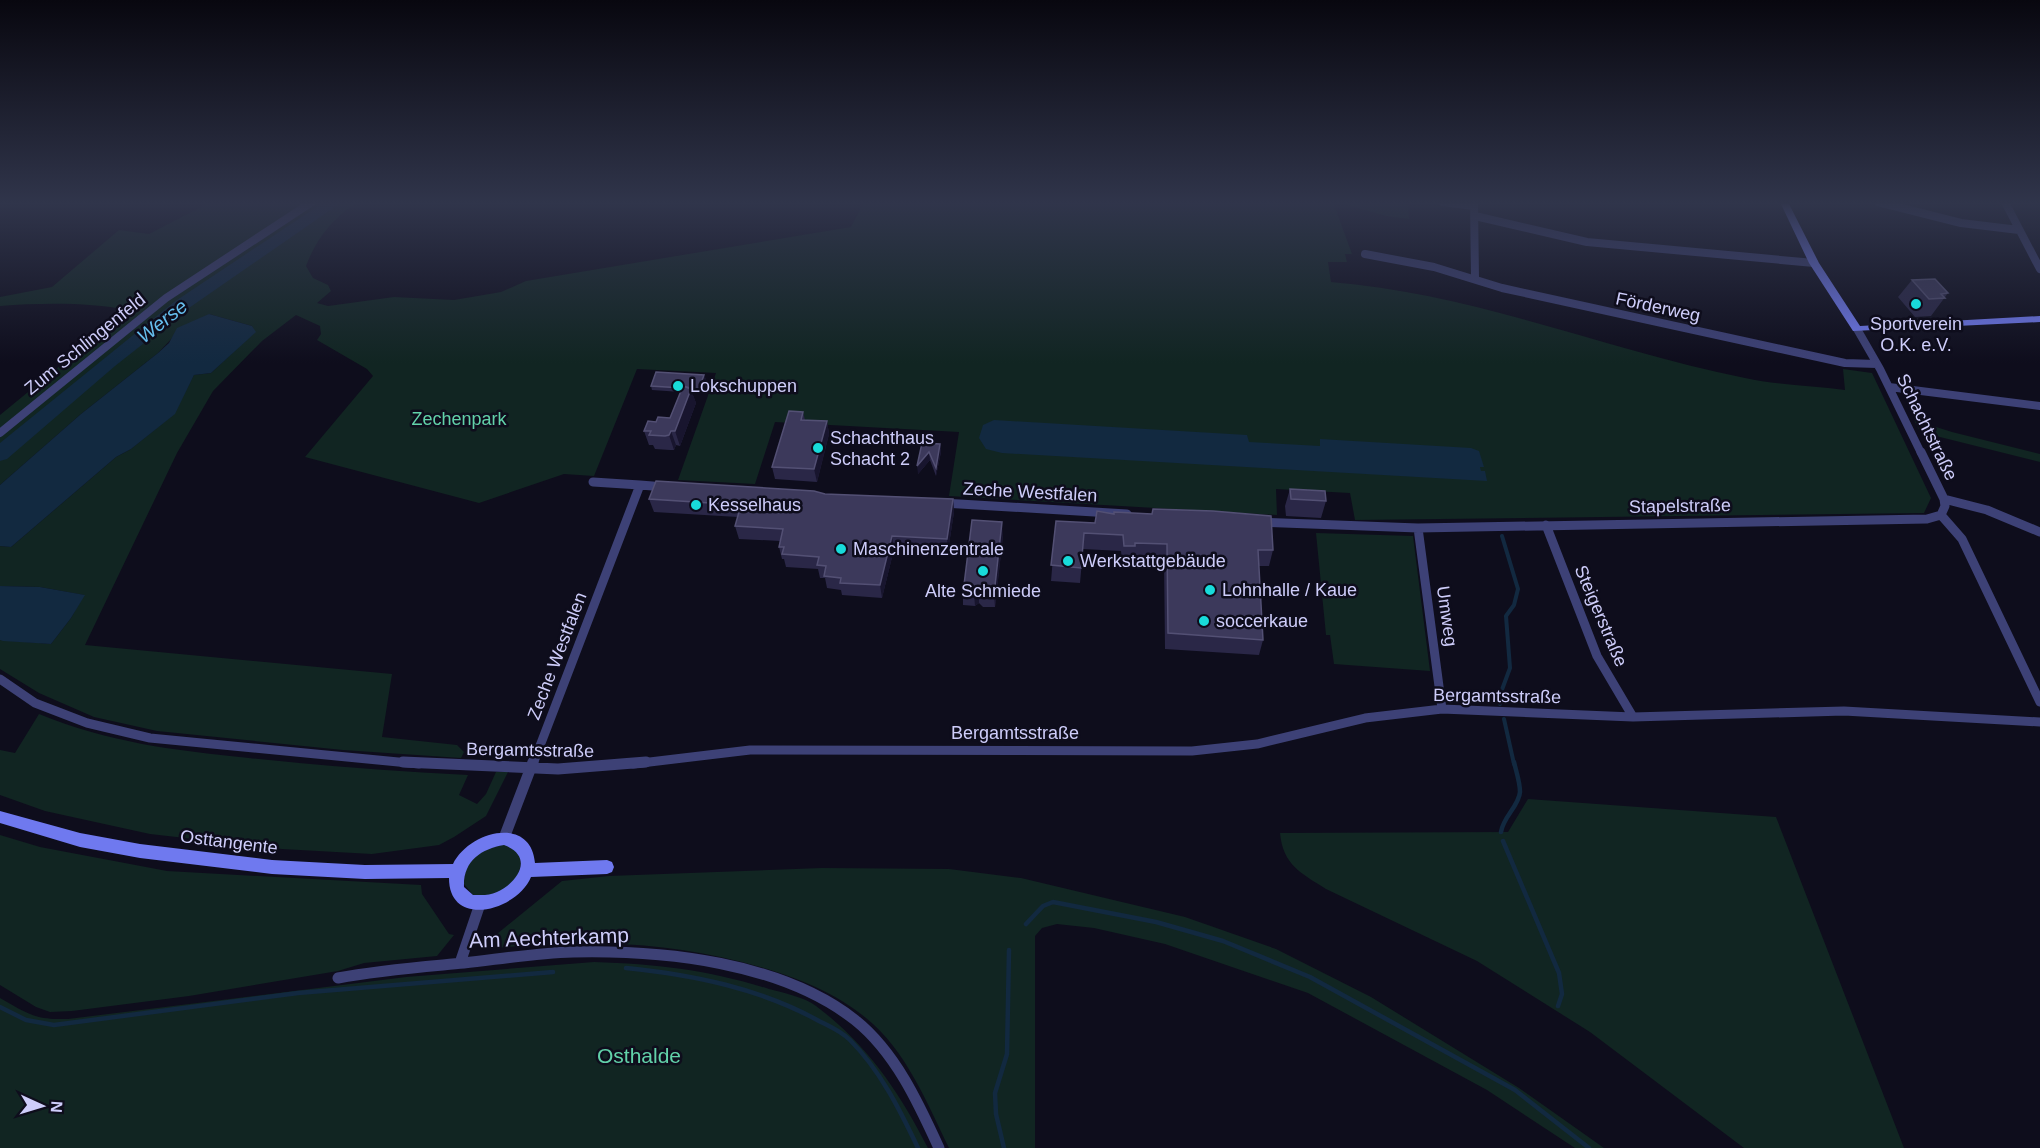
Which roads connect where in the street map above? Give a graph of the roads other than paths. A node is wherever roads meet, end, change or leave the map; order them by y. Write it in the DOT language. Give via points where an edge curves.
graph roads {
  1 [pos="231,256"];
  2 [pos="1376,256"];
  3 [pos="1475,256"];
  4 [pos="1716,256"];
  5 [pos="1810,256"];
  6 [pos="2032,256"];
  7 [pos="1814,263"];
  8 [pos="2040,270"];
  9 [pos="1475,278"];
  10 [pos="2040,319"];
  11 [pos="1857,329"];
  12 [pos="1877,364"];
  13 [pos="1888,387"];
  14 [pos="2040,406"];
  15 [pos="0,433"];
  16 [pos="592,482"];
  17 [pos="640,485"];
  18 [pos="672,487"];
  19 [pos="1944,499"];
  20 [pos="935,503"];
  21 [pos="1134,514"];
  22 [pos="1941,515"];
  23 [pos="1250,521"];
  24 [pos="1546,525"];
  25 [pos="1418,528"];
  26 [pos="2040,532"];
  27 [pos="0,679"];
  28 [pos="2040,702"];
  29 [pos="1442,709"];
  30 [pos="1633,717"];
  31 [pos="2040,722"];
  32 [pos="531,769"];
  33 [pos="0,817"];
  34 [pos="504,837"];
  35 [pos="607,867"];
  36 [pos="527,870"];
  37 [pos="457,871"];
  38 [pos="480,904"];
  39 [pos="460,963"];
  40 [pos="338,978"];
  41 [pos="939,1148"];
  1 -- 15 [label="street, Zum Schlingenfeld" via="166,298"];
  2 -- 9 [label="street, Förderweg"];
  3 -- 9 [label="street"];
  4 -- 7 [label="street"];
  5 -- 7 [label="street, Schachtstraße"];
  6 -- 8 [label="street"];
  7 -- 11 [label="street, Schachtstraße"];
  9 -- 12 [label="street, Förderweg" via="1502,288 1845,363"];
  10 -- 11 [label="street"];
  11 -- 12 [label="street, Schachtstraße"];
  12 -- 13 [label="street, Schachtstraße"];
  13 -- 14 [label="street"];
  13 -- 19 [label="street, Schachtstraße"];
  16 -- 17 [label="street"];
  17 -- 18 [label="street"];
  17 -- 32 [label="street, Zeche Westfalen"];
  19 -- 22 [label="street, Schachtstraße"];
  19 -- 26 [label="street" via="1987,510"];
  20 -- 21 [label="street, Zeche Westfalen"];
  22 -- 24 [label="street, Stapelstraße" via="1927,519"];
  22 -- 28 [label="street" via="1962,539"];
  23 -- 25 [label="street"];
  24 -- 25 [label="street, Stapelstraße"];
  24 -- 30 [label="street, Steigerstraße" via="1597,656"];
  25 -- 29 [label="street, Umweg"];
  27 -- 32 [label="street, Bergamtsstraße" via="35,703 76,719 150,738 338,757"];
  29 -- 30 [label="street, Bergamtsstraße"];
  29 -- 32 [label="street, Bergamtsstraße" via="1365,718 1298,736 1224,749 750,750 605,767"];
  30 -- 31 [label="street, Bergamtsstraße" via="1844,711"];
  32 -- 34 [label="street, Zeche Westfalen"];
  33 -- 37 [label="street, Osttangente" via="80,840 272,867"];
  34 -- 36 [label="street" via="521,844 526,851"];
  34 -- 37 [label="street" via="476,847"];
  35 -- 36 [label="street"];
  36 -- 38 [label="street" via="509,894"];
  37 -- 38 [label="street" via="458,890 470,902"];
  38 -- 39 [label="street, Am Aechterkamp"];
  39 -- 40 [label="street"];
  39 -- 41 [label="street, Am Aechterkamp" via="572,952 656,955 747,970 792,986 855,1020 881,1047 917,1099"];
}
